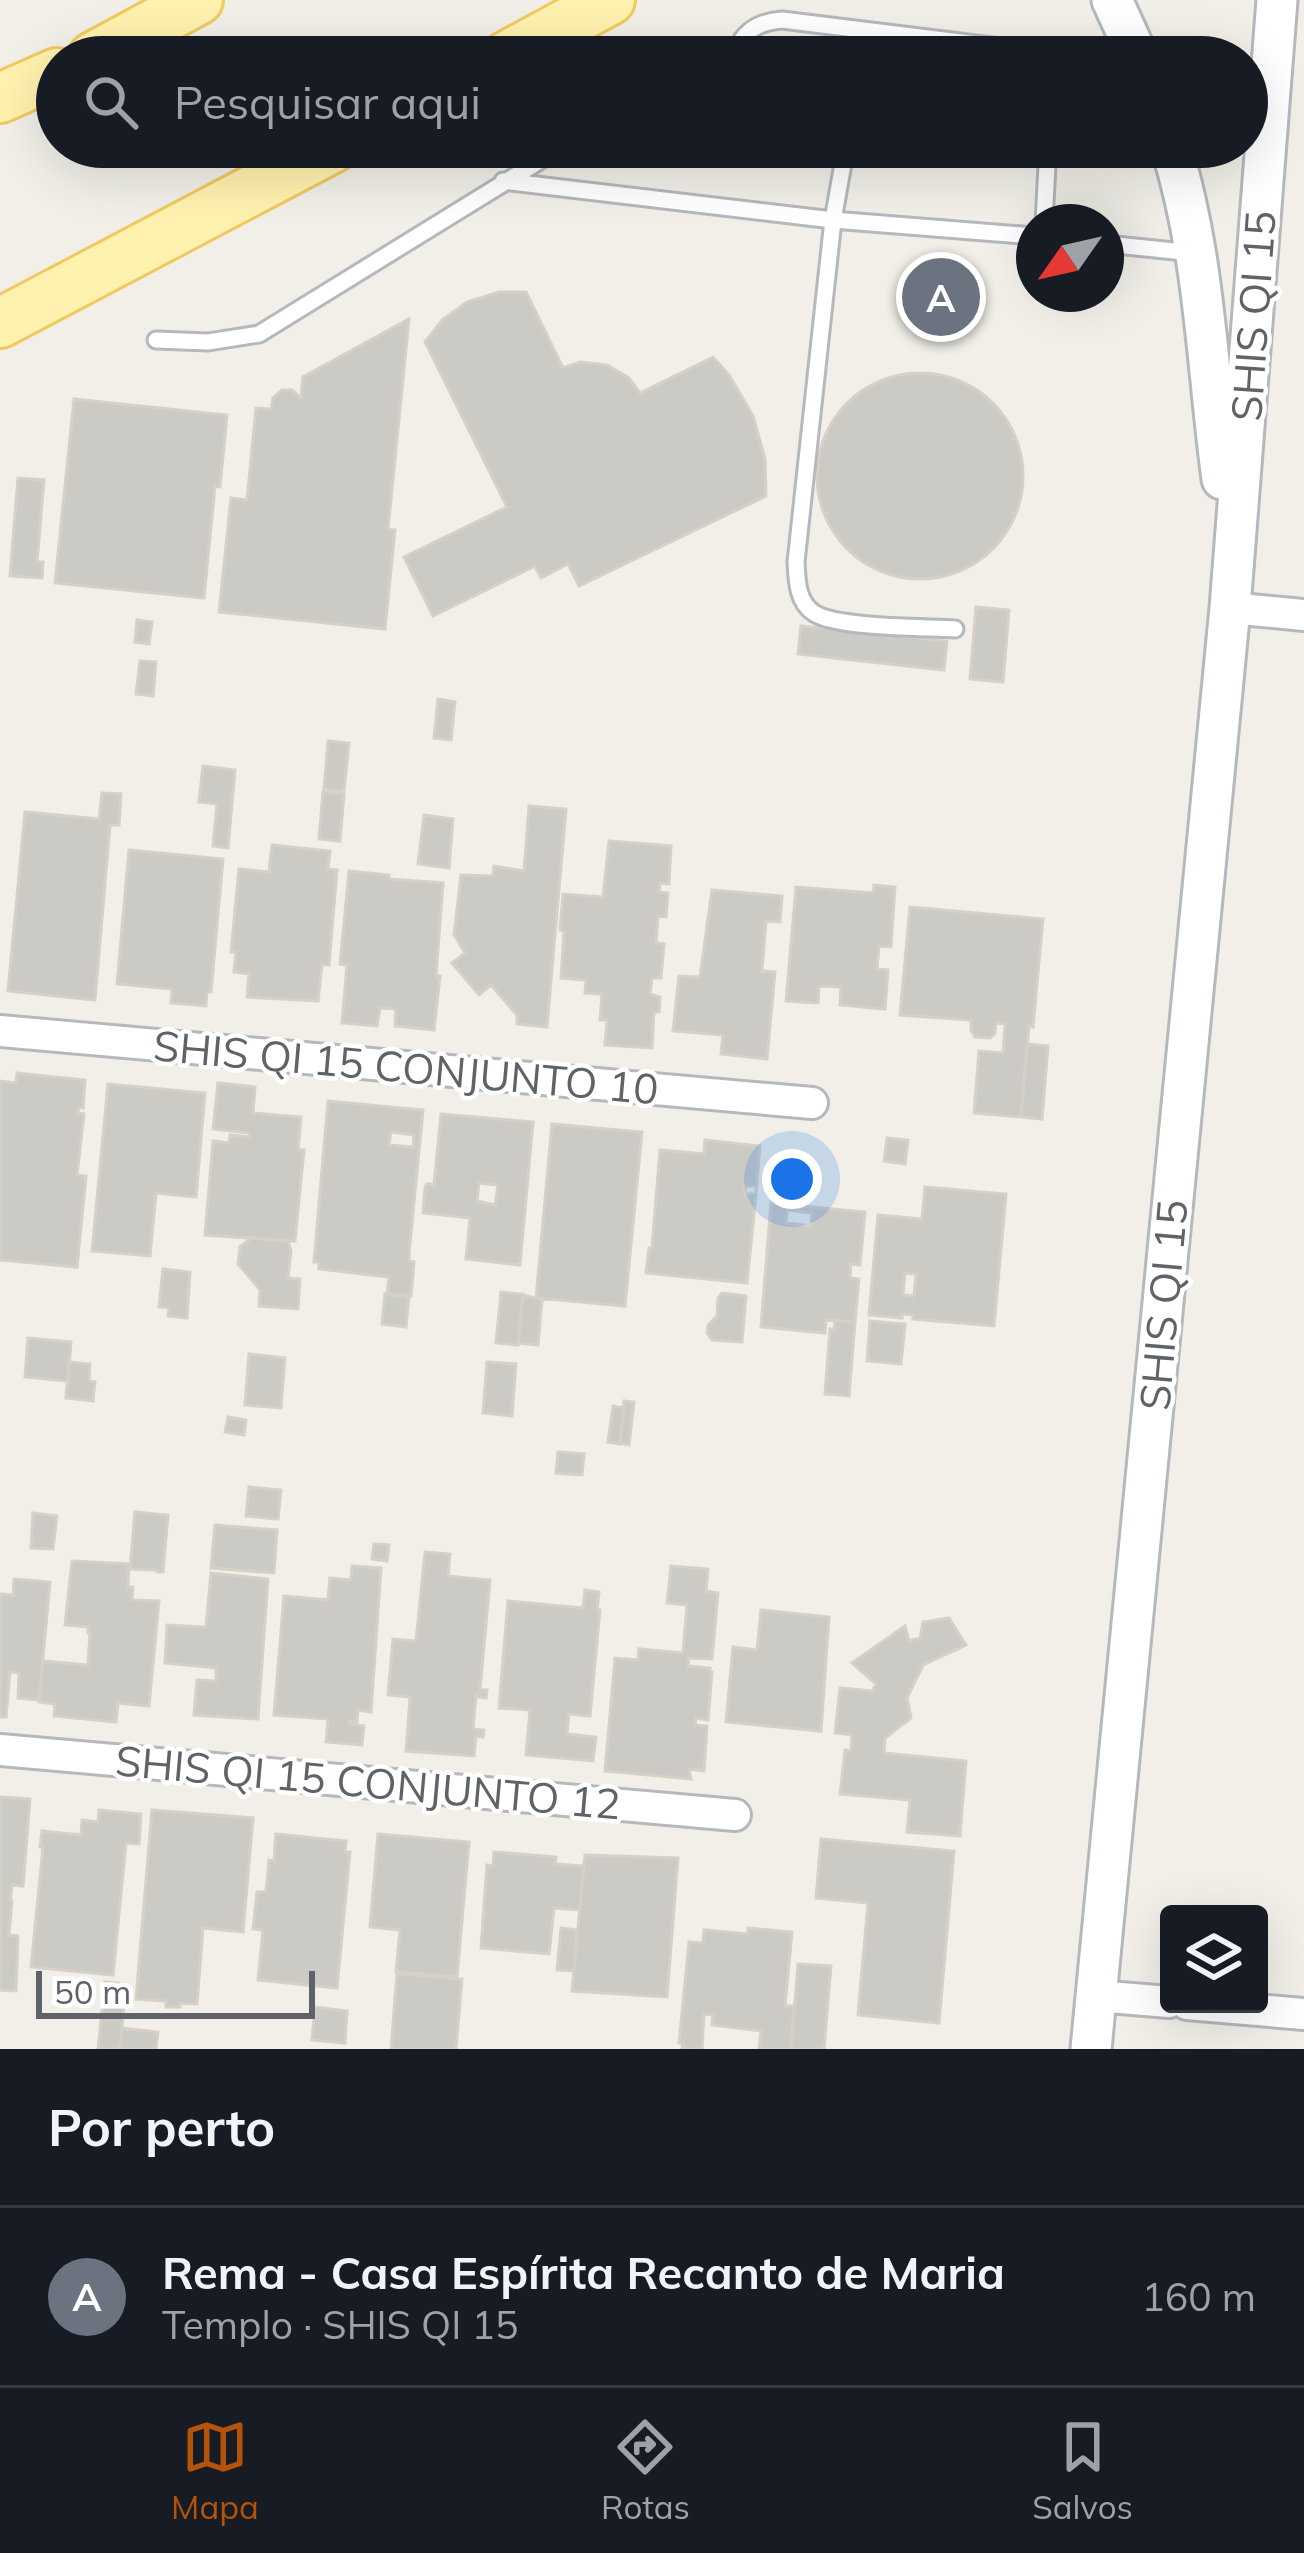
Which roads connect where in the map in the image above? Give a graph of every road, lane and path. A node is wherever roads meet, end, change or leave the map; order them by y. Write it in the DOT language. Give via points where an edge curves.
graph roads {
  1 [pos="198,0"];
  2 [pos="1112,0"];
  3 [pos="1277,0"];
  4 [pos="600,4"];
  5 [pos="132,36"];
  6 [pos="543,36"];
  7 [pos="744,36"];
  8 [pos="907,36"];
  9 [pos="1128,36"];
  10 [pos="36,82"];
  11 [pos="0,98"];
  12 [pos="1268,115"];
  13 [pos="294,168"];
  14 [pos="527,168"];
  15 [pos="842,168"];
  16 [pos="1047,168"];
  17 [pos="1178,168"];
  18 [pos="1264,168"];
  19 [pos="503,182"];
  20 [pos="1045,204"];
  21 [pos="832,220"];
  22 [pos="1016,235"];
  23 [pos="1124,246"];
  24 [pos="1197,254"];
  25 [pos="0,322"];
  26 [pos="156,340"];
  27 [pos="1233,561"];
  28 [pos="1229,608"];
  29 [pos="1304,615"];
  30 [pos="955,628"];
  31 [pos="0,1030"];
  32 [pos="812,1103"];
  33 [pos="0,1750"];
  34 [pos="735,1815"];
  35 [pos="1096,1996"];
  36 [pos="1160,2001"];
  37 [pos="1268,2011"];
  38 [pos="1304,2014"];
  39 [pos="1091,2049"];
  1 -- 5 [label="main road"];
  2 -- 9 [label="street"];
  3 -- 12 [label="street, SHIS QI 15"];
  4 -- 6 [label="main road"];
  7 -- 8 [label="lane" via="782,20"];
  10 -- 11 [label="main road"];
  13 -- 25 [label="main road"];
  14 -- 19 [label="lane"];
  15 -- 21 [label="lane"];
  16 -- 20 [label="lane"];
  17 -- 24 [label="street, SHIS QI 15"];
  18 -- 27 [label="street, SHIS QI 15"];
  19 -- 21 [label="lane"];
  19 -- 26 [label="lane" via="259,334"];
  21 -- 22 [label="lane"];
  21 -- 30 [label="lane" via="796,562 800,598 832,621"];
  23 -- 24 [label="lane"];
  24 -- 27 [label="street, SHIS QI 15"];
  27 -- 28 [label="street, SHIS QI 15"];
  28 -- 29 [label="street"];
  28 -- 35 [label="street, SHIS QI 15"];
  31 -- 32 [label="street, SHIS QI 15 CONJUNTO 10"];
  33 -- 34 [label="street, SHIS QI 15 CONJUNTO 12"];
  35 -- 36 [label="street"];
  35 -- 39 [label="street, SHIS QI 15"];
  37 -- 38 [label="street"];
}
